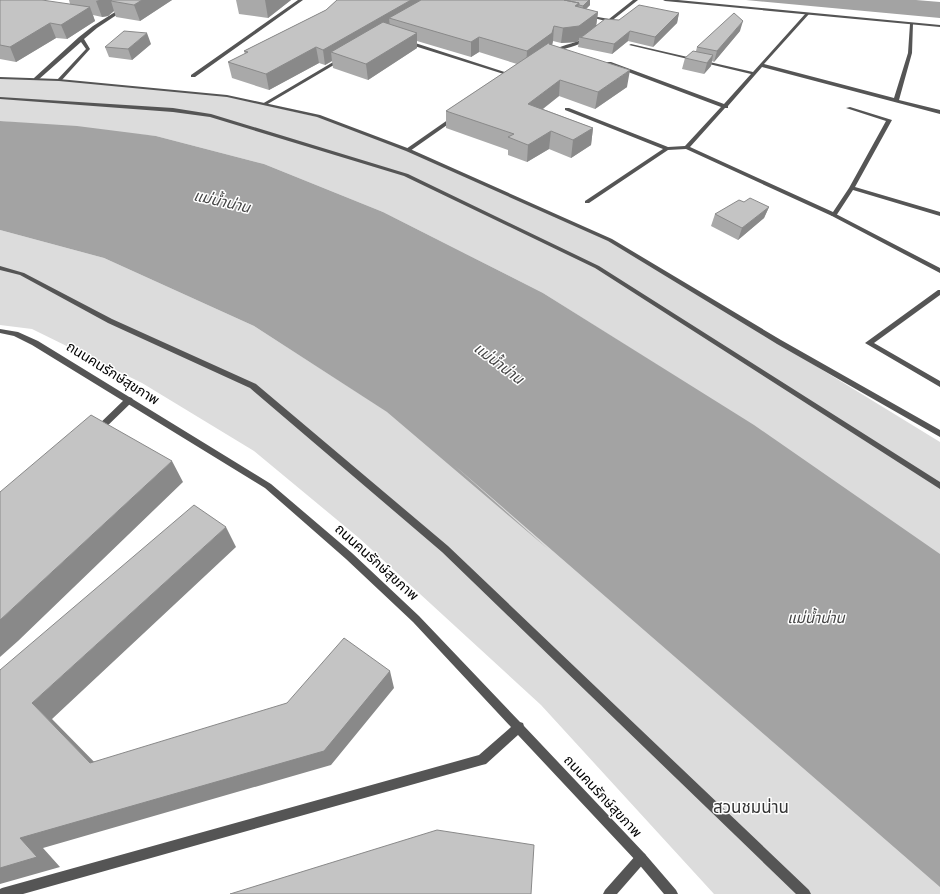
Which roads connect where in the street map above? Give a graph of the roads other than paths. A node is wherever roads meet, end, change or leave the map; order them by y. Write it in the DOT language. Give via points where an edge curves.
graph roads {
  1 [pos="138,0"];
  2 [pos="301,0"];
  3 [pos="636,0"];
  4 [pos="666,0"];
  5 [pos="743,2"];
  6 [pos="741,8"];
  7 [pos="807,14"];
  8 [pos="579,15"];
  9 [pos="98,19"];
  10 [pos="106,20"];
  11 [pos="610,20"];
  12 [pos="912,24"];
  13 [pos="940,26"];
  14 [pos="597,30"];
  15 [pos="591,35"];
  16 [pos="81,38"];
  17 [pos="398,39"];
  18 [pos="631,45"];
  19 [pos="549,55"];
  20 [pos="344,58"];
  21 [pos="609,63"];
  22 [pos="761,65"];
  23 [pos="753,73"];
  24 [pos="193,76"];
  25 [pos="0,78"];
  26 [pos="36,79"];
  27 [pos="59,80"];
  28 [pos="511,80"];
  29 [pos="0,98"];
  30 [pos="896,100"];
  31 [pos="264,104"];
  32 [pos="726,107"];
  33 [pos="848,108"];
  34 [pos="567,109"];
  35 [pos="462,112"];
  36 [pos="940,112"];
  37 [pos="686,147"];
  38 [pos="667,149"];
  39 [pos="408,150"];
  40 [pos="852,188"];
  41 [pos="587,202"];
  42 [pos="940,214"];
  43 [pos="834,215"];
  44 [pos="0,268"];
  45 [pos="940,271"];
  46 [pos="940,292"];
  47 [pos="0,331"];
  48 [pos="940,384"];
  49 [pos="129,400"];
  50 [pos="93,434"];
  51 [pos="940,434"];
  52 [pos="940,486"];
  53 [pos="519,727"];
  54 [pos="641,858"];
  55 [pos="2,894"];
  56 [pos="609,894"];
  57 [pos="672,894"];
  58 [pos="805,894"];
  1 -- 10 [label="street"];
  2 -- 24 [label="street"];
  3 -- 11 [label="street"];
  4 -- 6 [label="street"];
  5 -- 6 [label="street"];
  6 -- 7 [label="street"];
  7 -- 12 [label="street"];
  7 -- 22 [label="street"];
  8 -- 11 [label="street"];
  9 -- 10 [label="street"];
  10 -- 16 [label="street"];
  11 -- 14 [label="street"];
  12 -- 13 [label="street"];
  12 -- 30 [label="street" via="910,53"];
  15 -- 19 [label="street" via="579,44 561,46"];
  16 -- 26 [label="street"];
  16 -- 27 [label="street" via="88,49"];
  17 -- 28 [label="street" via="517,77"];
  18 -- 23 [label="street"];
  20 -- 31 [label="street"];
  21 -- 32 [label="street"];
  22 -- 23 [label="street"];
  22 -- 30 [label="street"];
  23 -- 32 [label="street"];
  25 -- 26 [label="street"];
  26 -- 27 [label="street"];
  27 -- 31 [label="street" via="227,96"];
  29 -- 52 [label="street" via="173,110 211,116 406,175 597,267"];
  30 -- 36 [label="street"];
  31 -- 39 [label="street" via="318,116"];
  32 -- 37 [label="street"];
  33 -- 40 [label="street" via="889,120"];
  34 -- 38 [label="street"];
  35 -- 39 [label="street"];
  37 -- 38 [label="street"];
  37 -- 43 [label="street"];
  38 -- 41 [label="street"];
  39 -- 51 [label="street" via="610,240 779,342"];
  40 -- 42 [label="street"];
  40 -- 43 [label="street"];
  43 -- 45 [label="street"];
  44 -- 58 [label="street" via="22,274 110,321 252,386 445,550"];
  46 -- 48 [label="street" via="869,343"];
  47 -- 49 [label="street, ถนนคนรักษ์สุขภาพ" via="16,334 35,343"];
  49 -- 50 [label="street"];
  49 -- 53 [label="street, ถนนคนรักษ์สุขภาพ" via="268,486 349,556 416,619"];
  53 -- 54 [label="street, ถนนคนรักษ์สุขภาพ"];
  53 -- 55 [label="street" via="482,760"];
  54 -- 56 [label="street"];
  54 -- 57 [label="street, ถนนคนรักษ์สุขภาพ"];
}
